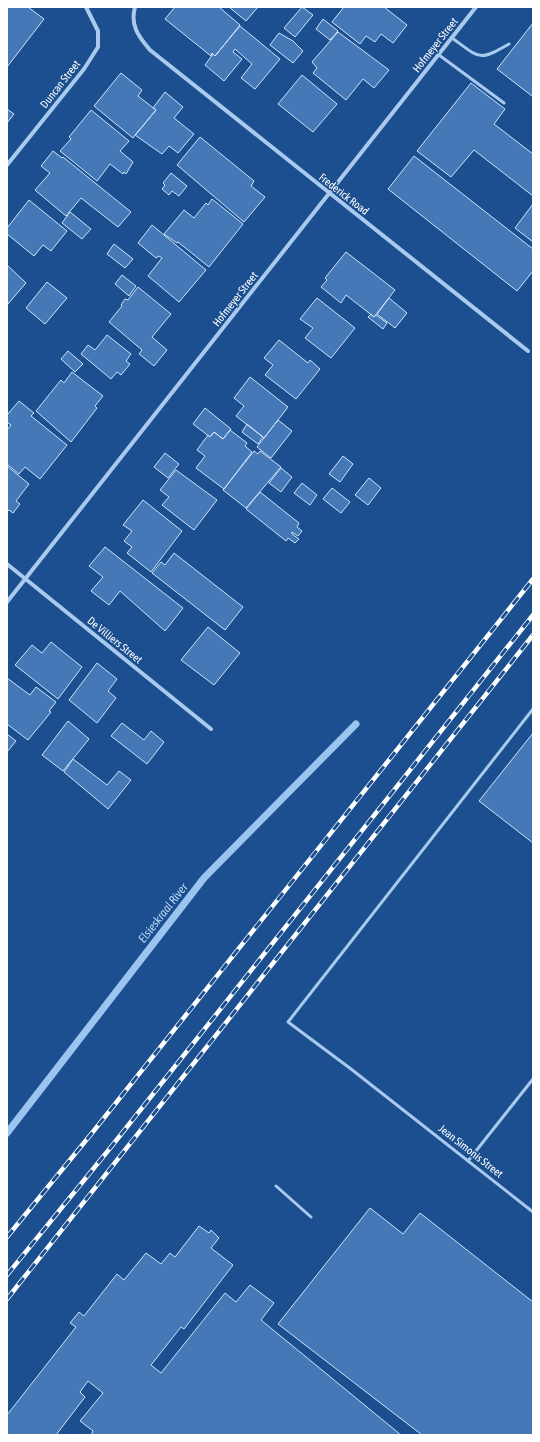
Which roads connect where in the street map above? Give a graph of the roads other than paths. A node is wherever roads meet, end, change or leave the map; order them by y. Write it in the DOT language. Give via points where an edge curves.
graph roads {
  1 [pos="86,7"];
  2 [pos="135,7"];
  3 [pos="476,7"];
  4 [pos="452,38"];
  5 [pos="509,44"];
  6 [pos="439,54"];
  7 [pos="504,103"];
  8 [pos="7,165"];
  9 [pos="329,195"];
  10 [pos="528,351"];
  11 [pos="7,564"];
  12 [pos="25,579"];
  13 [pos="7,602"];
  14 [pos="533,709"];
  15 [pos="211,729"];
  16 [pos="533,1078"];
  17 [pos="468,1161"];
  18 [pos="276,1186"];
  19 [pos="533,1212"];
  20 [pos="311,1217"];
  1 -- 8 [label="street, Duncan Street" via="98,31 98,47 84,69"];
  2 -- 9 [label="street, Frederick Road" via="133,16 136,33 150,50"];
  3 -- 4 [label="street, Hofmeyer Street"];
  4 -- 5 [label="lane" via="482,56 492,54"];
  4 -- 6 [label="street, Hofmeyer Street"];
  6 -- 7 [label="lane"];
  6 -- 9 [label="street, Hofmeyer Street"];
  9 -- 10 [label="street, Frederick Road"];
  9 -- 12 [label="street, Hofmeyer Street"];
  11 -- 12 [label="street, De Villiers Street"];
  12 -- 13 [label="street, Hofmeyer Street"];
  12 -- 15 [label="street, De Villiers Street"];
  14 -- 17 [label="lane, Jean Simonis Street" via="288,1022"];
  16 -- 17 [label="lane"];
  17 -- 19 [label="lane, Jean Simonis Street"];
  18 -- 20 [label="lane"];
}
